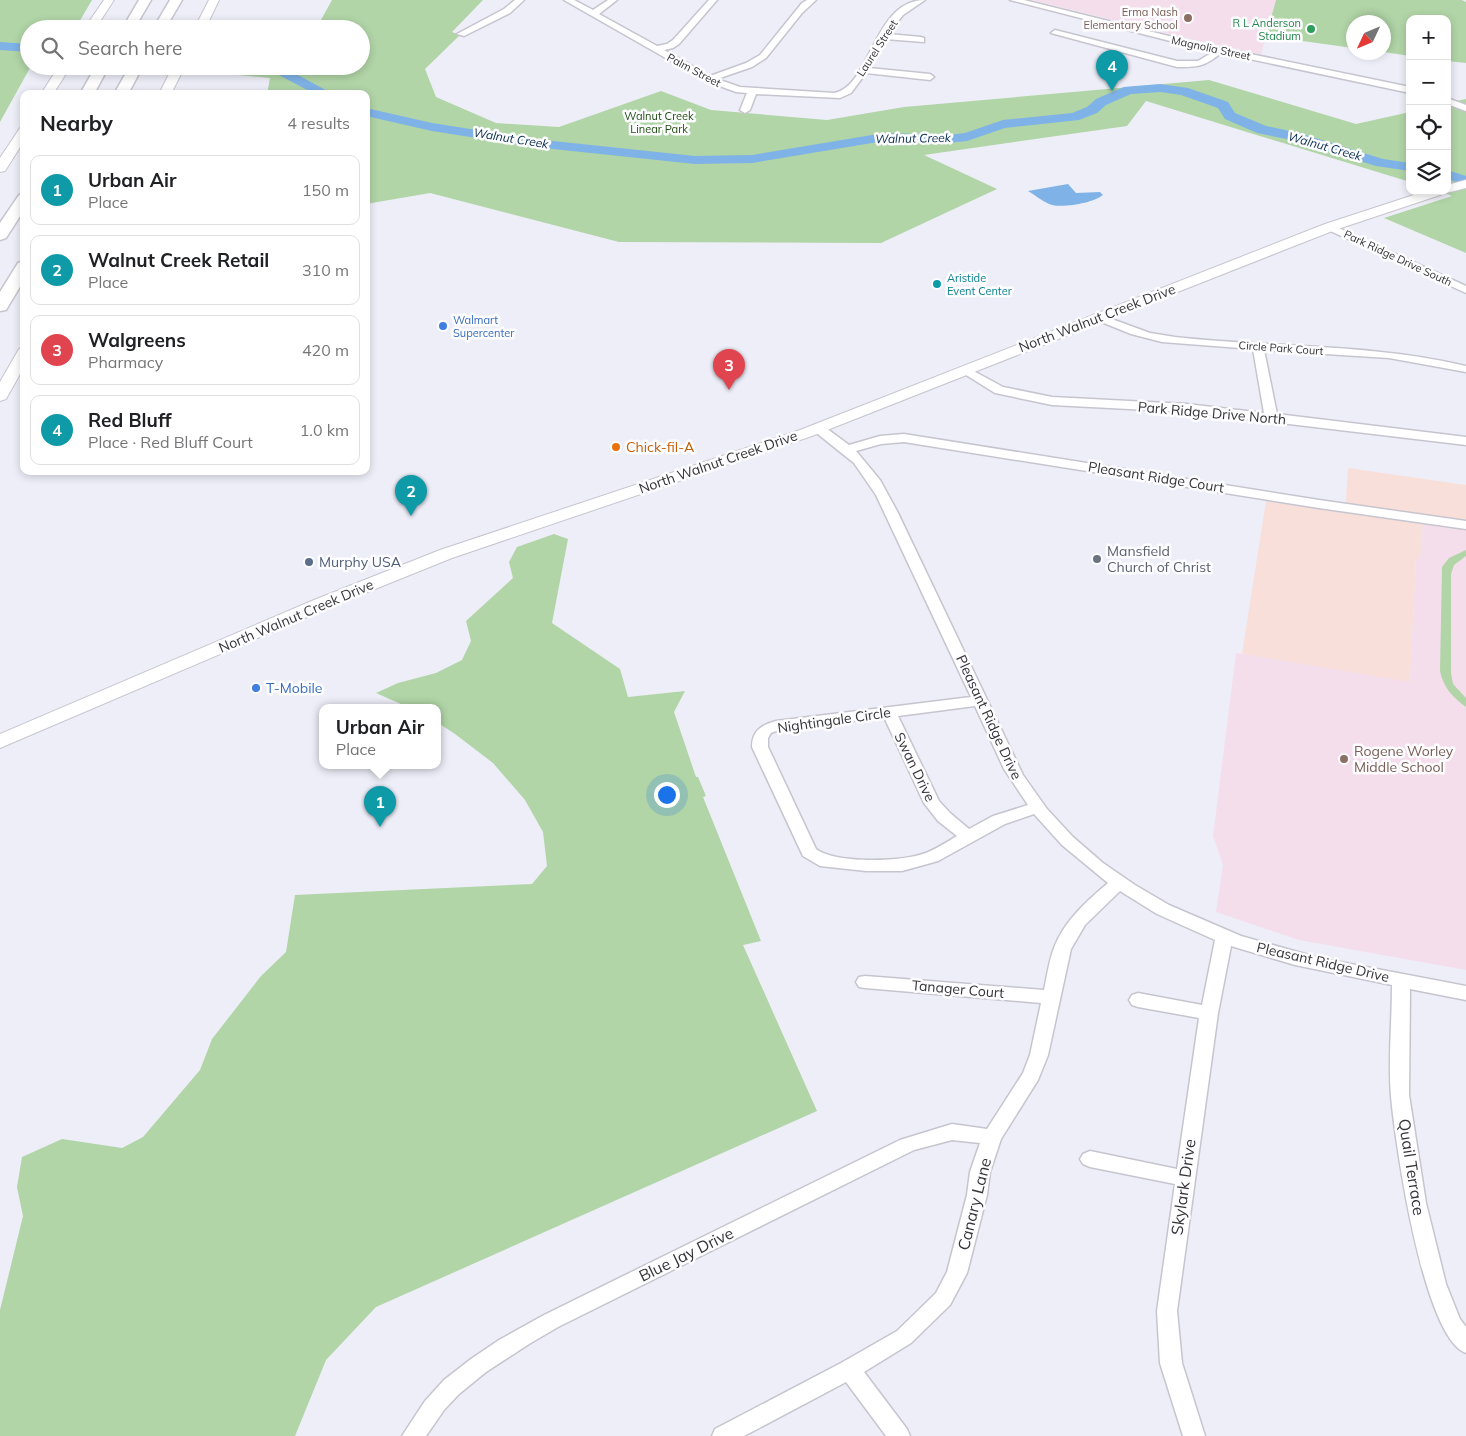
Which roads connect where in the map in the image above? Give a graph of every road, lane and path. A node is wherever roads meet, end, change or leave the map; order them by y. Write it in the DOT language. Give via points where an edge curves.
graph roads {
  1 [pos="109,0"];
  2 [pos="145,0"];
  3 [pos="176,0"];
  4 [pos="214,0"];
  5 [pos="520,0"];
  6 [pos="568,0"];
  7 [pos="613,0"];
  8 [pos="713,0"];
  9 [pos="812,0"];
  10 [pos="921,0"];
  11 [pos="1014,0"];
  12 [pos="593,14"];
  13 [pos="95,20"];
  14 [pos="133,20"];
  15 [pos="164,20"];
  16 [pos="204,20"];
  17 [pos="1055,33"];
  18 [pos="461,34"];
  19 [pos="883,36"];
  20 [pos="921,40"];
  21 [pos="656,49"];
  22 [pos="1220,50"];
  23 [pos="864,70"];
  24 [pos="59,75"];
  25 [pos="97,75"];
  26 [pos="132,75"];
  27 [pos="174,75"];
  28 [pos="930,77"];
  29 [pos="709,79"];
  30 [pos="124,88"];
  31 [pos="1406,89"];
  32 [pos="50,90"];
  33 [pos="89,90"];
  34 [pos="167,90"];
  35 [pos="752,91"];
  36 [pos="834,96"];
  37 [pos="1451,103"];
  38 [pos="1466,108"];
  39 [pos="745,110"];
  40 [pos="20,137"];
  41 [pos="0,168"];
  42 [pos="1466,184"];
  43 [pos="1451,188"];
  44 [pos="1428,195"];
  45 [pos="20,204"];
  46 [pos="1330,227"];
  47 [pos="0,235"];
  48 [pos="20,273"];
  49 [pos="1466,290"];
  50 [pos="0,306"];
  51 [pos="1098,317"];
  52 [pos="1258,346"];
  53 [pos="20,359"];
  54 [pos="1466,369"];
  55 [pos="964,370"];
  56 [pos="0,396"];
  57 [pos="1271,417"];
  58 [pos="818,428"];
  59 [pos="1466,441"];
  60 [pos="848,450"];
  61 [pos="1466,525"];
  62 [pos="980,701"];
  63 [pos="889,712"];
  64 [pos="0,742"];
  65 [pos="1036,808"];
  66 [pos="969,838"];
  67 [pos="1119,883"];
  68 [pos="1224,936"];
  69 [pos="1401,980"];
  70 [pos="865,982"];
  71 [pos="1466,993"];
  72 [pos="1051,996"];
  73 [pos="1138,1000"];
  74 [pos="1209,1013"];
  75 [pos="992,1138"];
  76 [pos="1090,1160"];
  77 [pos="1184,1178"];
  78 [pos="1466,1344"];
  79 [pos="849,1370"];
  80 [pos="412,1436"];
  81 [pos="723,1436"];
  82 [pos="899,1436"];
  83 [pos="1194,1436"];
  1 -- 13 [label="main road"];
  2 -- 14 [label="highway"];
  3 -- 15 [label="highway"];
  4 -- 16 [label="main road"];
  5 -- 18 [label="street" via="507,11"];
  6 -- 12 [label="street, Palm Street"];
  7 -- 12 [label="street"];
  8 -- 21 [label="street" via="676,42"];
  9 -- 29 [label="street" via="803,6 768,52 752,63"];
  10 -- 19 [label="street, Laurel Street" via="899,14"];
  11 -- 22 [label="street, Magnolia Street"];
  12 -- 21 [label="street, Palm Street"];
  17 -- 22 [label="street" via="1177,64 1205,62"];
  19 -- 20 [label="street"];
  19 -- 23 [label="street, Laurel Street"];
  21 -- 29 [label="street, Palm Street"];
  22 -- 31 [label="street, Magnolia Street"];
  23 -- 28 [label="street"];
  23 -- 36 [label="street, Laurel Street" via="848,91"];
  24 -- 32 [label="main road"];
  25 -- 33 [label="highway"];
  26 -- 30 [label="highway"];
  27 -- 34 [label="main road"];
  29 -- 35 [label="street, Palm Street" via="730,88"];
  35 -- 36 [label="street, Palm Street"];
  35 -- 39 [label="street"];
  37 -- 38 [label="street"];
  40 -- 41 [label="main road"];
  42 -- 43 [label="main road"];
  44 -- 46 [label="main road, North Walnut Creek Drive"];
  45 -- 47 [label="highway"];
  46 -- 49 [label="street, Park Ridge Drive South"];
  46 -- 51 [label="main road, North Walnut Creek Drive"];
  48 -- 50 [label="highway"];
  51 -- 52 [label="street, Circle Park Court" via="1132,331 1169,340"];
  51 -- 55 [label="main road, North Walnut Creek Drive"];
  52 -- 54 [label="street, Circle Park Court" via="1400,356"];
  52 -- 57 [label="street"];
  53 -- 56 [label="main road"];
  55 -- 57 [label="street, Park Ridge Drive North" via="999,390 1052,401 1187,408"];
  55 -- 58 [label="main road, North Walnut Creek Drive"];
  57 -- 59 [label="street, Park Ridge Drive North"];
  58 -- 60 [label="street, Pleasant Ridge Drive"];
  58 -- 64 [label="main road, North Walnut Creek Drive" via="446,554"];
  60 -- 61 [label="street, Pleasant Ridge Court" via="880,440 904,438"];
  60 -- 62 [label="street, Pleasant Ridge Drive" via="875,482 950,632"];
  62 -- 63 [label="street, Nightingale Circle"];
  62 -- 65 [label="street, Pleasant Ridge Drive" via="1017,780"];
  63 -- 66 [label="street, Swan Drive" via="932,803"];
  63 -- 66 [label="street, Nightingale Circle" via="776,726 760,737 760,747 809,852 820,860 902,865 932,857"];
  65 -- 66 [label="street, Nightingale Circle" via="999,820"];
  65 -- 67 [label="street, Pleasant Ridge Drive" via="1067,842"];
  67 -- 68 [label="street, Pleasant Ridge Drive" via="1176,915"];
  67 -- 72 [label="street, Canary Lane" via="1084,914 1067,937"];
  68 -- 69 [label="street, Pleasant Ridge Drive" via="1269,952"];
  68 -- 74 [label="street, Skylark Drive"];
  69 -- 71 [label="street, Pleasant Ridge Drive"];
  69 -- 78 [label="street, Quail Terrace" via="1400,1096 1416,1203 1436,1284 1452,1324"];
  70 -- 72 [label="street, Tanager Court"];
  72 -- 75 [label="street, Canary Lane" via="1039,1054 1031,1075"];
  73 -- 74 [label="street"];
  74 -- 77 [label="street, Skylark Drive"];
  75 -- 79 [label="street, Canary Lane" via="980,1172 957,1273 943,1300 909,1334"];
  75 -- 80 [label="street, Blue Jay Drive" via="952,1132 907,1145 550,1321 496,1352 469,1373 440,1398"];
  76 -- 77 [label="street"];
  77 -- 83 [label="street, Skylark Drive" via="1167,1311 1171,1364"];
  79 -- 81 [label="street, Canary Lane"];
  79 -- 82 [label="street"];
}
